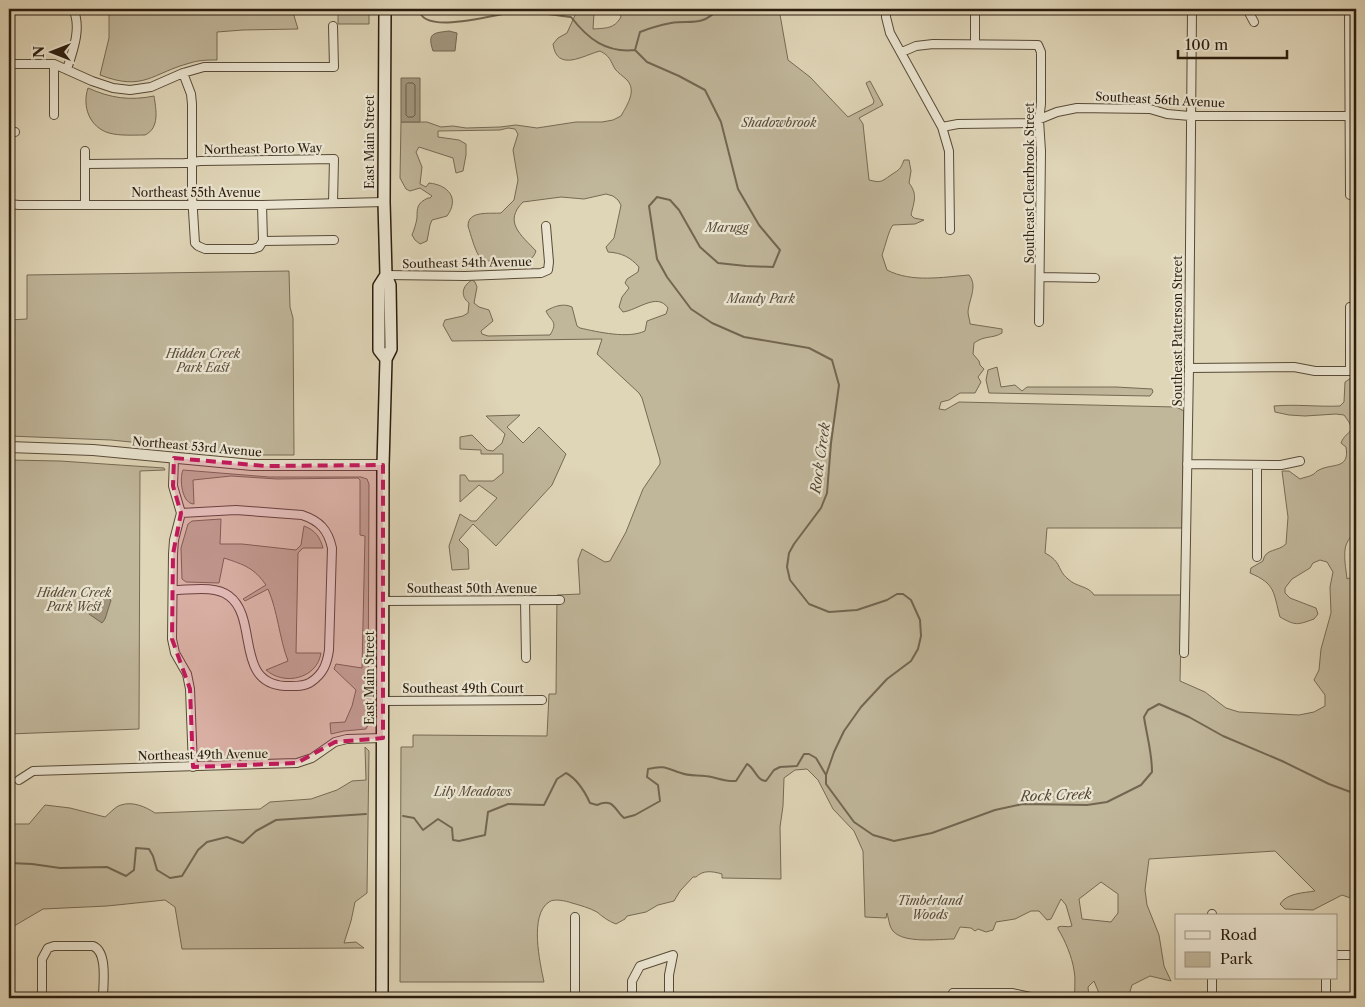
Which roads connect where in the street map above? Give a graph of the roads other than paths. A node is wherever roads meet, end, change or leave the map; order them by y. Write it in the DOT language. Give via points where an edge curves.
graph roads {
  1 [pos="73,9"];
  2 [pos="385,9"];
  3 [pos="886,9"];
  4 [pos="975,9"];
  5 [pos="1192,9"];
  6 [pos="1247,9"];
  7 [pos="1349,9"];
  8 [pos="1254,22"];
  9 [pos="333,26"];
  10 [pos="975,44"];
  11 [pos="1353,50"];
  12 [pos="902,52"];
  13 [pos="9,64"];
  14 [pos="54,64"];
  15 [pos="67,69"];
  16 [pos="183,73"];
  17 [pos="54,115"];
  18 [pos="1190,116"];
  19 [pos="1349,116"];
  20 [pos="1039,120"];
  21 [pos="942,127"];
  22 [pos="1353,149"];
  23 [pos="84,151"];
  24 [pos="192,162"];
  25 [pos="84,164"];
  26 [pos="1350,196"];
  27 [pos="384,202"];
  28 [pos="333,203"];
  29 [pos="9,204"];
  30 [pos="84,205"];
  31 [pos="194,205"];
  32 [pos="262,205"];
  33 [pos="546,226"];
  34 [pos="950,230"];
  35 [pos="334,240"];
  36 [pos="263,241"];
  37 [pos="386,276"];
  38 [pos="1040,277"];
  39 [pos="1095,278"];
  40 [pos="1350,308"];
  41 [pos="1039,322"];
  42 [pos="1189,368"];
  43 [pos="1353,371"];
  44 [pos="9,447"];
  45 [pos="174,458"];
  46 [pos="1300,460"];
  47 [pos="1187,464"];
  48 [pos="384,465"];
  49 [pos="1257,465"];
  50 [pos="181,514"];
  51 [pos="1257,557"];
  52 [pos="173,590"];
  53 [pos="525,600"];
  54 [pos="560,600"];
  55 [pos="384,601"];
  56 [pos="1184,653"];
  57 [pos="526,658"];
  58 [pos="542,700"];
  59 [pos="383,702"];
  60 [pos="383,738"];
  61 [pos="193,767"];
  62 [pos="19,780"];
  63 [pos="575,918"];
  64 [pos="1338,955"];
  65 [pos="1356,956"];
  66 [pos="1212,980"];
  67 [pos="1326,980"];
  68 [pos="953,996"];
  69 [pos="42,998"];
  70 [pos="103,998"];
  71 [pos="382,998"];
  72 [pos="575,998"];
  73 [pos="632,998"];
  74 [pos="669,998"];
  75 [pos="1035,998"];
  76 [pos="1212,998"];
  77 [pos="1326,998"];
  1 -- 15 [label="street" via="76,38"];
  2 -- 27 [label="main road, East Main Street"];
  3 -- 12 [label="street" via="890,32"];
  4 -- 10 [label="street"];
  5 -- 18 [label="street, Southeast Patterson Street"];
  6 -- 8 [label="street"];
  7 -- 11 [label="street"];
  9 -- 16 [label="street" via="334,67 204,67"];
  10 -- 12 [label="street" via="933,44"];
  10 -- 20 [label="street, Southeast Clearbrook Street" via="1038,45 1041,52"];
  11 -- 19 [label="street"];
  12 -- 21 [label="street"];
  13 -- 14 [label="street"];
  14 -- 15 [label="street"];
  14 -- 17 [label="street"];
  15 -- 16 [label="street" via="114,88 130,90 151,87"];
  16 -- 24 [label="street" via="191,94"];
  18 -- 19 [label="street, Southeast 56th Avenue"];
  18 -- 20 [label="street, Southeast 56th Avenue" via="1167,114 1150,108 1077,108"];
  18 -- 42 [label="street, Southeast Patterson Street"];
  19 -- 22 [label="street"];
  20 -- 21 [label="street, Southeast 56th Avenue" via="1019,124"];
  20 -- 38 [label="street, Southeast Clearbrook Street"];
  21 -- 34 [label="street" via="949,151"];
  22 -- 26 [label="street"];
  23 -- 25 [label="street"];
  24 -- 25 [label="street, Northeast Porto Way"];
  24 -- 28 [label="street, Northeast Porto Way" via="334,159"];
  24 -- 31 [label="street"];
  25 -- 30 [label="street"];
  27 -- 28 [label="street, Northeast 55th Avenue"];
  27 -- 37 [label="main road, East Main Street"];
  28 -- 32 [label="street, Northeast 55th Avenue"];
  29 -- 30 [label="street, Northeast 55th Avenue"];
  30 -- 31 [label="street, Northeast 55th Avenue"];
  31 -- 32 [label="street, Northeast 55th Avenue"];
  31 -- 36 [label="street" via="195,243 201,248 253,249"];
  32 -- 36 [label="street"];
  33 -- 37 [label="street, Southeast 54th Avenue" via="549,262 548,270 541,273"];
  35 -- 36 [label="street"];
  37 -- 48 [label="main road, East Main Street" via="379,286 379,350 386,359"];
  38 -- 39 [label="street"];
  38 -- 41 [label="street, Southeast Clearbrook Street"];
  40 -- 43 [label="street"];
  42 -- 43 [label="street" via="1294,367"];
  42 -- 47 [label="street, Southeast Patterson Street"];
  44 -- 45 [label="street, Northeast 53rd Avenue" via="93,450"];
  45 -- 48 [label="street, Northeast 53rd Avenue" via="265,466"];
  45 -- 50 [label="street" via="173,486"];
  46 -- 49 [label="street" via="1281,465"];
  47 -- 49 [label="street"];
  47 -- 56 [label="street, Southeast Patterson Street"];
  48 -- 55 [label="main road, East Main Street"];
  49 -- 51 [label="street"];
  50 -- 52 [label="street" via="172,554"];
  50 -- 52 [label="street" via="236,510 302,515 324,527 332,548 327,664 319,677 307,685 269,682 257,671 242,611 228,594 213,589"];
  52 -- 61 [label="street" via="172,638 190,689"];
  53 -- 54 [label="street, Southeast 50th Avenue"];
  53 -- 55 [label="street, Southeast 50th Avenue"];
  53 -- 57 [label="street"];
  55 -- 59 [label="main road, East Main Street"];
  58 -- 59 [label="street, Southeast 49th Court"];
  59 -- 60 [label="main road, East Main Street"];
  60 -- 61 [label="street, Northeast 49th Avenue" via="335,742 312,758 297,763"];
  60 -- 71 [label="main road, East Main Street"];
  61 -- 62 [label="street, Northeast 49th Avenue" via="33,772"];
  63 -- 72 [label="street"];
  64 -- 65 [label="street"];
  66 -- 76 [label="street"];
  67 -- 77 [label="street"];
  68 -- 75 [label="street" via="1012,993"];
  69 -- 70 [label="street" via="42,959 48,948 93,946 99,950 103,960"];
  73 -- 74 [label="street" via="632,981 640,966 673,955"];
}
